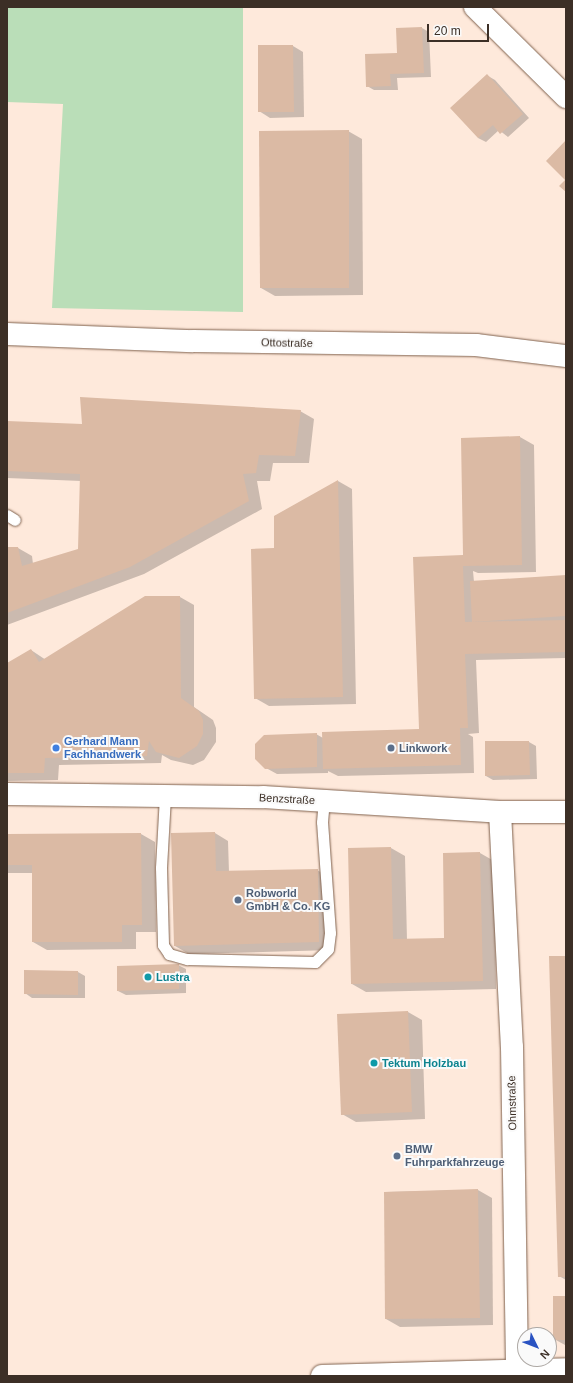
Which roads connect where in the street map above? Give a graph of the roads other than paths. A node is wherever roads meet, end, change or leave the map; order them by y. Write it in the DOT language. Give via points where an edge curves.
graph roads {
  1 [pos="474,7"];
  2 [pos="566,97"];
  3 [pos="7,334"];
  4 [pos="566,356"];
  5 [pos="7,794"];
  6 [pos="165,796"];
  7 [pos="324,801"];
  8 [pos="500,812"];
  9 [pos="566,812"];
  10 [pos="516,1369"];
  11 [pos="566,1369"];
  12 [pos="409,1374"];
  13 [pos="322,1376"];
  1 -- 2 [label="street"];
  3 -- 4 [label="street, Ottostraße" via="193,342 476,345"];
  5 -- 6 [label="street, Benzstraße"];
  6 -- 7 [label="street, Benzstraße" via="263,797"];
  6 -- 7 [label="lane" via="161,868 163,945 169,954 187,959 315,962 328,949 330,934 322,822"];
  7 -- 8 [label="street, Benzstraße"];
  8 -- 9 [label="street, Benzstraße"];
  8 -- 10 [label="street, Ohmstraße" via="512,1047"];
  10 -- 11 [label="street"];
  10 -- 12 [label="street"];
  12 -- 13 [label="street"];
}
